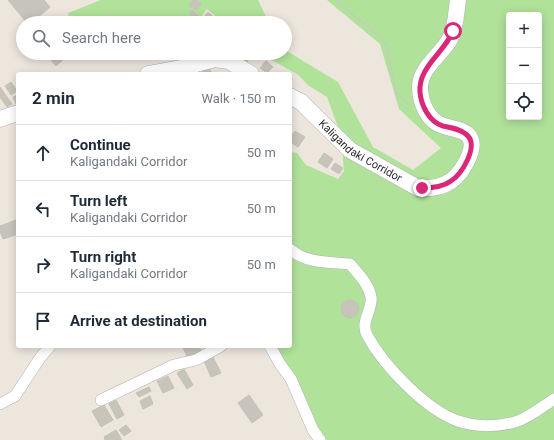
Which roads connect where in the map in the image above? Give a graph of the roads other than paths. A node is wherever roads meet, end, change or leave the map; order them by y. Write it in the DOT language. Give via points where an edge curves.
graph roads {
  1 [pos="458,0"];
  2 [pos="211,60"];
  3 [pos="225,60"];
  4 [pos="159,72"];
  5 [pos="246,72"];
  6 [pos="292,97"];
  7 [pos="16,114"];
  8 [pos="0,119"];
  9 [pos="292,251"];
  10 [pos="48,348"];
  11 [pos="217,348"];
  12 [pos="271,348"];
  13 [pos="554,399"];
  14 [pos="100,400"];
  15 [pos="0,404"];
  16 [pos="320,440"];
  1 -- 6 [label="main road, Kaligandaki Corridor" via="452,35 423,75 420,88 424,105 432,119 440,125 465,133 470,139 470,154 452,181 439,186 418,188 350,150 301,102"];
  2 -- 4 [label="main road"];
  3 -- 5 [label="main road"];
  7 -- 8 [label="main road"];
  9 -- 13 [label="street" via="310,260 350,264 367,285 371,298 364,328 367,335 390,368 411,390 436,409 458,421 481,425 500,424 516,422"];
  10 -- 15 [label="street" via="15,396"];
  11 -- 14 [label="street" via="196,360 174,365"];
  12 -- 16 [label="street" via="292,379 313,430"];
}
